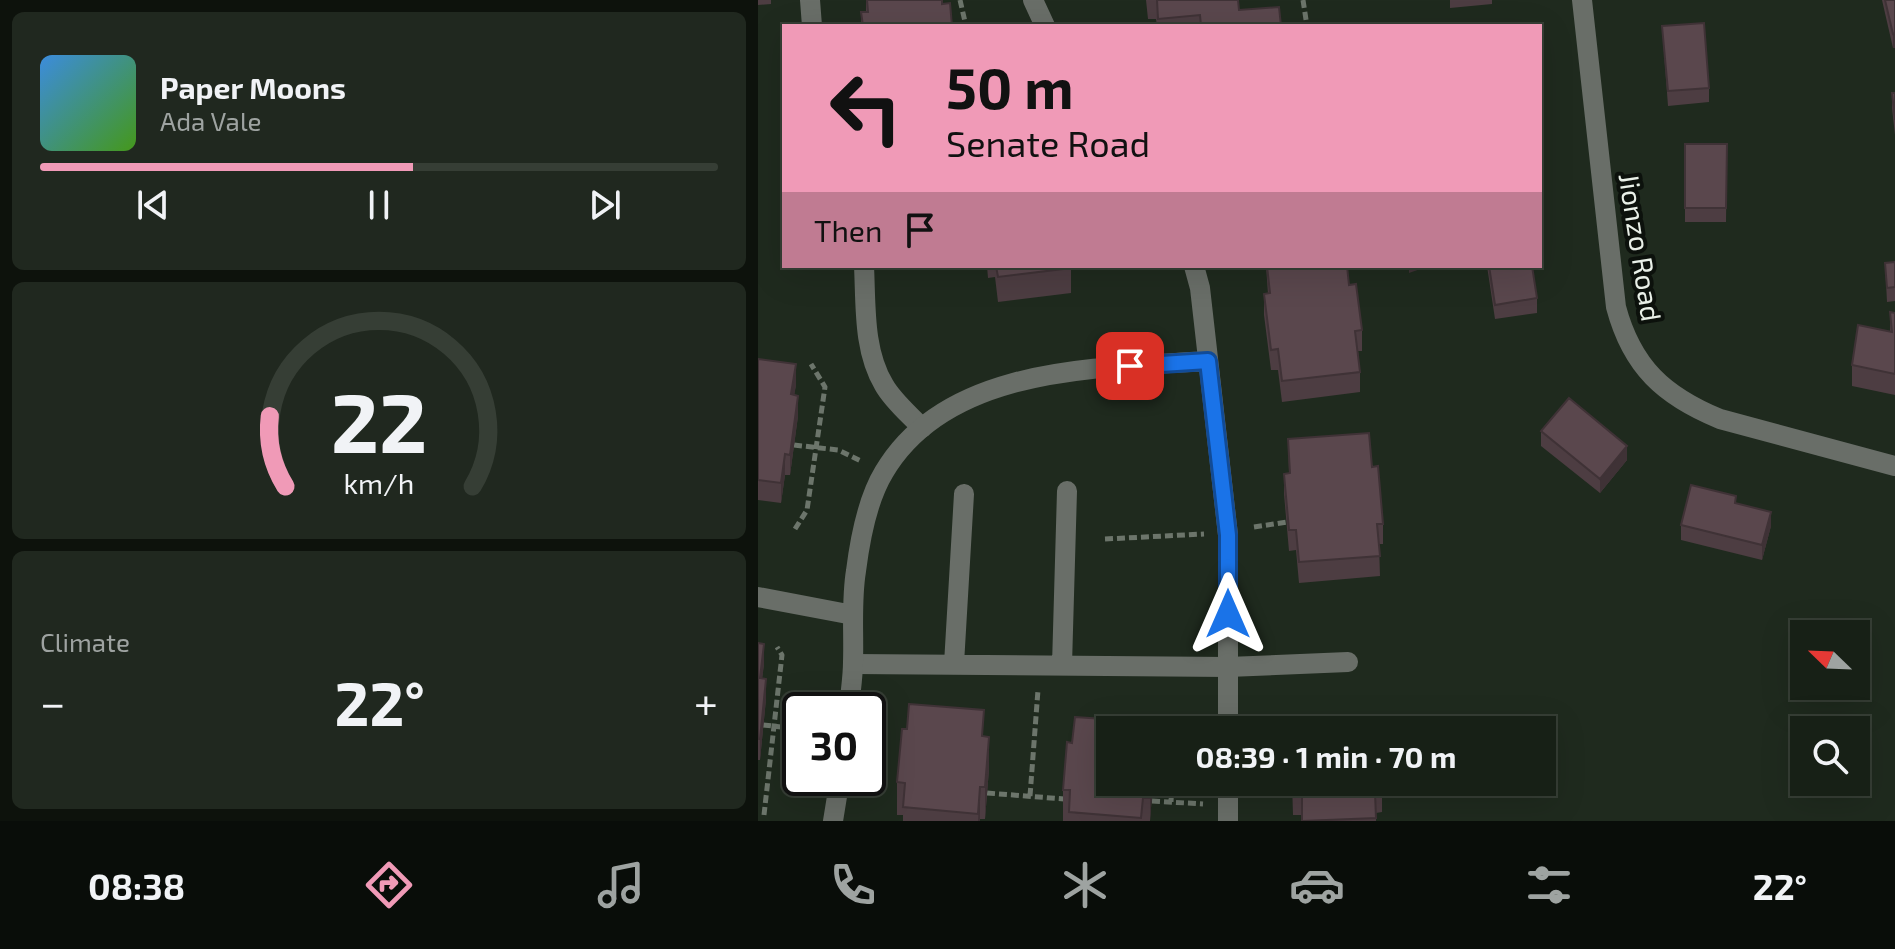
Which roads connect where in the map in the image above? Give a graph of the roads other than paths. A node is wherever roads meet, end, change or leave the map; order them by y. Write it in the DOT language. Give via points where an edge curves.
graph roads {
  1 [pos="810,0"];
  2 [pos="1033,0"];
  3 [pos="1582,0"];
  4 [pos="812,24"];
  5 [pos="1044,24"];
  6 [pos="864,268"];
  7 [pos="1195,268"];
  8 [pos="1208,361"];
  9 [pos="922,428"];
  10 [pos="1895,466"];
  11 [pos="1067,491"];
  12 [pos="964,494"];
  13 [pos="758,597"];
  14 [pos="853,615"];
  15 [pos="1348,662"];
  16 [pos="853,664"];
  17 [pos="954,664"];
  18 [pos="1062,665"];
  19 [pos="1228,667"];
  20 [pos="851,692"];
  21 [pos="1228,716"];
  22 [pos="837,796"];
  23 [pos="1228,796"];
  24 [pos="833,821"];
  25 [pos="1228,821"];
  1 -- 4 [label="street"];
  2 -- 5 [label="street"];
  3 -- 10 [label="street, Jionzo Road" via="1616,307 1639,362 1668,392 1695,409"];
  6 -- 9 [label="street" via="866,330 876,371"];
  7 -- 8 [label="street"];
  8 -- 9 [label="street" via="1071,372 1017,382 958,403"];
  8 -- 19 [label="street" via="1228,531"];
  9 -- 14 [label="street" via="901,448 876,487 855,573"];
  11 -- 18 [label="street"];
  12 -- 17 [label="street"];
  13 -- 14 [label="street"];
  14 -- 16 [label="street"];
  15 -- 19 [label="street"];
  16 -- 17 [label="street"];
  16 -- 20 [label="street"];
  17 -- 18 [label="street"];
  18 -- 19 [label="street"];
  19 -- 21 [label="street"];
  22 -- 24 [label="street"];
  23 -- 25 [label="street"];
}
